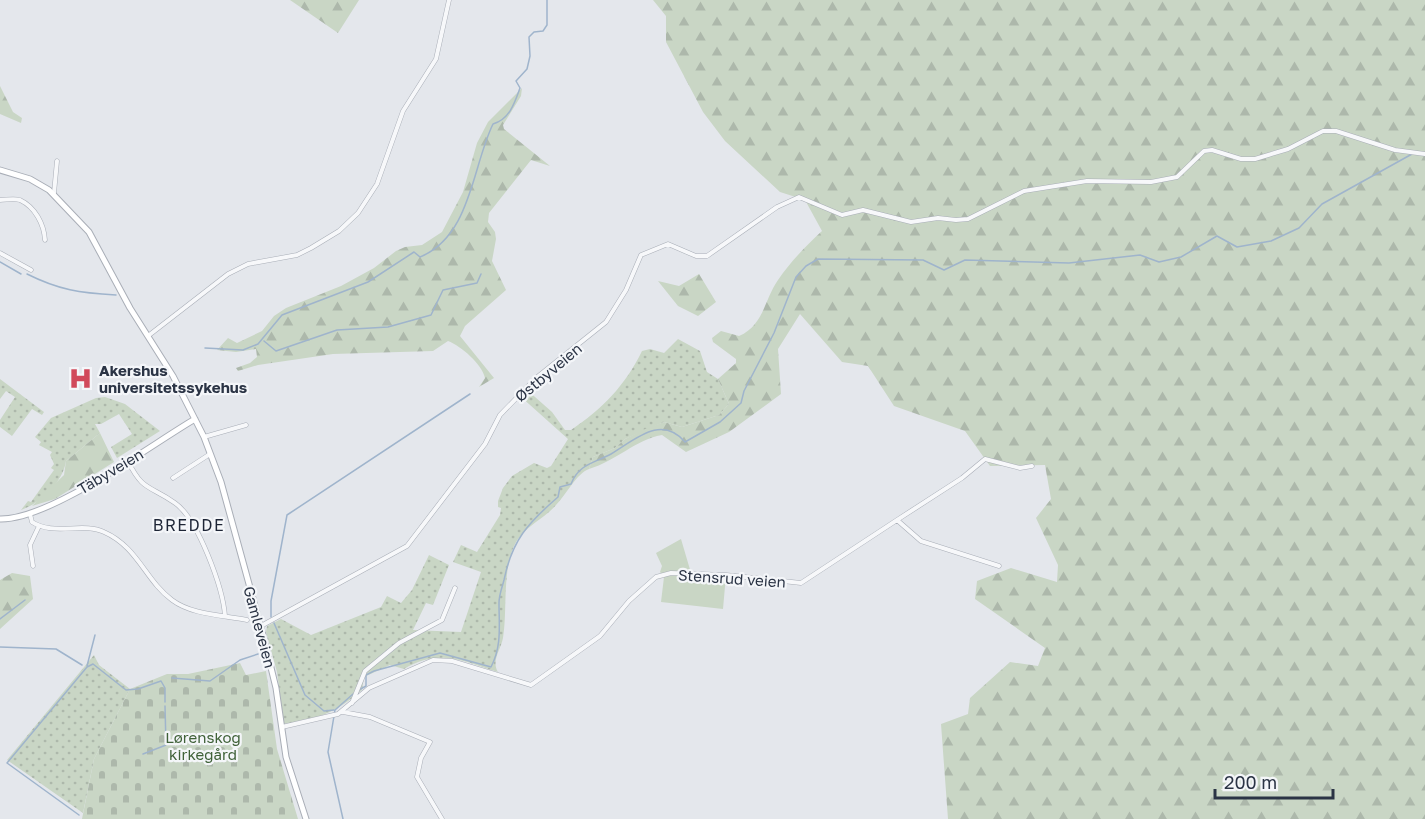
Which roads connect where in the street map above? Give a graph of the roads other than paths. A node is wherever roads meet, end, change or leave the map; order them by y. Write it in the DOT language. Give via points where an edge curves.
graph roads {
  1 [pos="449,0"];
  2 [pos="1425,154"];
  3 [pos="57,161"];
  4 [pos="0,170"];
  5 [pos="54,193"];
  6 [pos="0,200"];
  7 [pos="45,240"];
  8 [pos="0,253"];
  9 [pos="31,270"];
  10 [pos="148,336"];
  11 [pos="195,419"];
  12 [pos="246,425"];
  13 [pos="204,437"];
  14 [pos="211,453"];
  15 [pos="128,461"];
  16 [pos="1032,466"];
  17 [pos="173,478"];
  18 [pos="30,514"];
  19 [pos="0,519"];
  20 [pos="897,520"];
  21 [pos="39,526"];
  22 [pos="33,566"];
  23 [pos="999,566"];
  24 [pos="455,588"];
  25 [pos="225,616"];
  26 [pos="247,620"];
  27 [pos="261,626"];
  28 [pos="351,704"];
  29 [pos="343,712"];
  30 [pos="281,727"];
  31 [pos="306,819"];
  32 [pos="442,819"];
  1 -- 10 [label="street" via="436,59 403,111 377,184 358,213 339,231 297,255 248,264 228,274"];
  2 -- 27 [label="street, Østbyveien" via="1323,131 1288,149 1255,159 1204,151 1177,177 1150,182 1087,181 1024,191 968,219 911,222 863,210 842,215 799,197 707,256 696,256 668,244 641,255 606,322 520,393 500,415 485,444 407,546"];
  3 -- 5 [label="street"];
  4 -- 5 [label="main road, Gamleveien" via="30,179"];
  5 -- 10 [label="main road, Gamleveien" via="96,243"];
  6 -- 7 [label="street" via="16,200 27,206 43,223"];
  8 -- 9 [label="street"];
  10 -- 11 [label="main road, Gamleveien"];
  11 -- 13 [label="main road, Gamleveien"];
  11 -- 15 [label="main road, Täbyveien"];
  12 -- 13 [label="street"];
  13 -- 14 [label="main road, Gamleveien"];
  14 -- 17 [label="street"];
  14 -- 27 [label="main road, Gamleveien"];
  15 -- 18 [label="main road, Täbyveien"];
  15 -- 25 [label="street" via="138,481 176,503 190,520 201,541"];
  16 -- 20 [label="street, Stensrud veien" via="1020,468 985,459"];
  18 -- 19 [label="main road, Täbyveien"];
  18 -- 21 [label="street" via="32,522"];
  20 -- 23 [label="street" via="921,541"];
  20 -- 28 [label="street, Stensrud veien" via="807,582 691,573 656,577 629,601 600,636 531,685 452,661 433,660 369,688"];
  21 -- 22 [label="street" via="30,545"];
  21 -- 25 [label="street" via="105,532 139,559 169,598 189,609"];
  24 -- 28 [label="street" via="442,620 399,643 365,671"];
  25 -- 26 [label="street"];
  27 -- 30 [label="main road, Gamleveien"];
  28 -- 29 [label="street, Stensrud veien"];
  29 -- 30 [label="street, Stensrud veien"];
  29 -- 32 [label="street" via="370,717 430,742 417,777"];
  30 -- 31 [label="main road, Gamleveien" via="288,765"];
}
